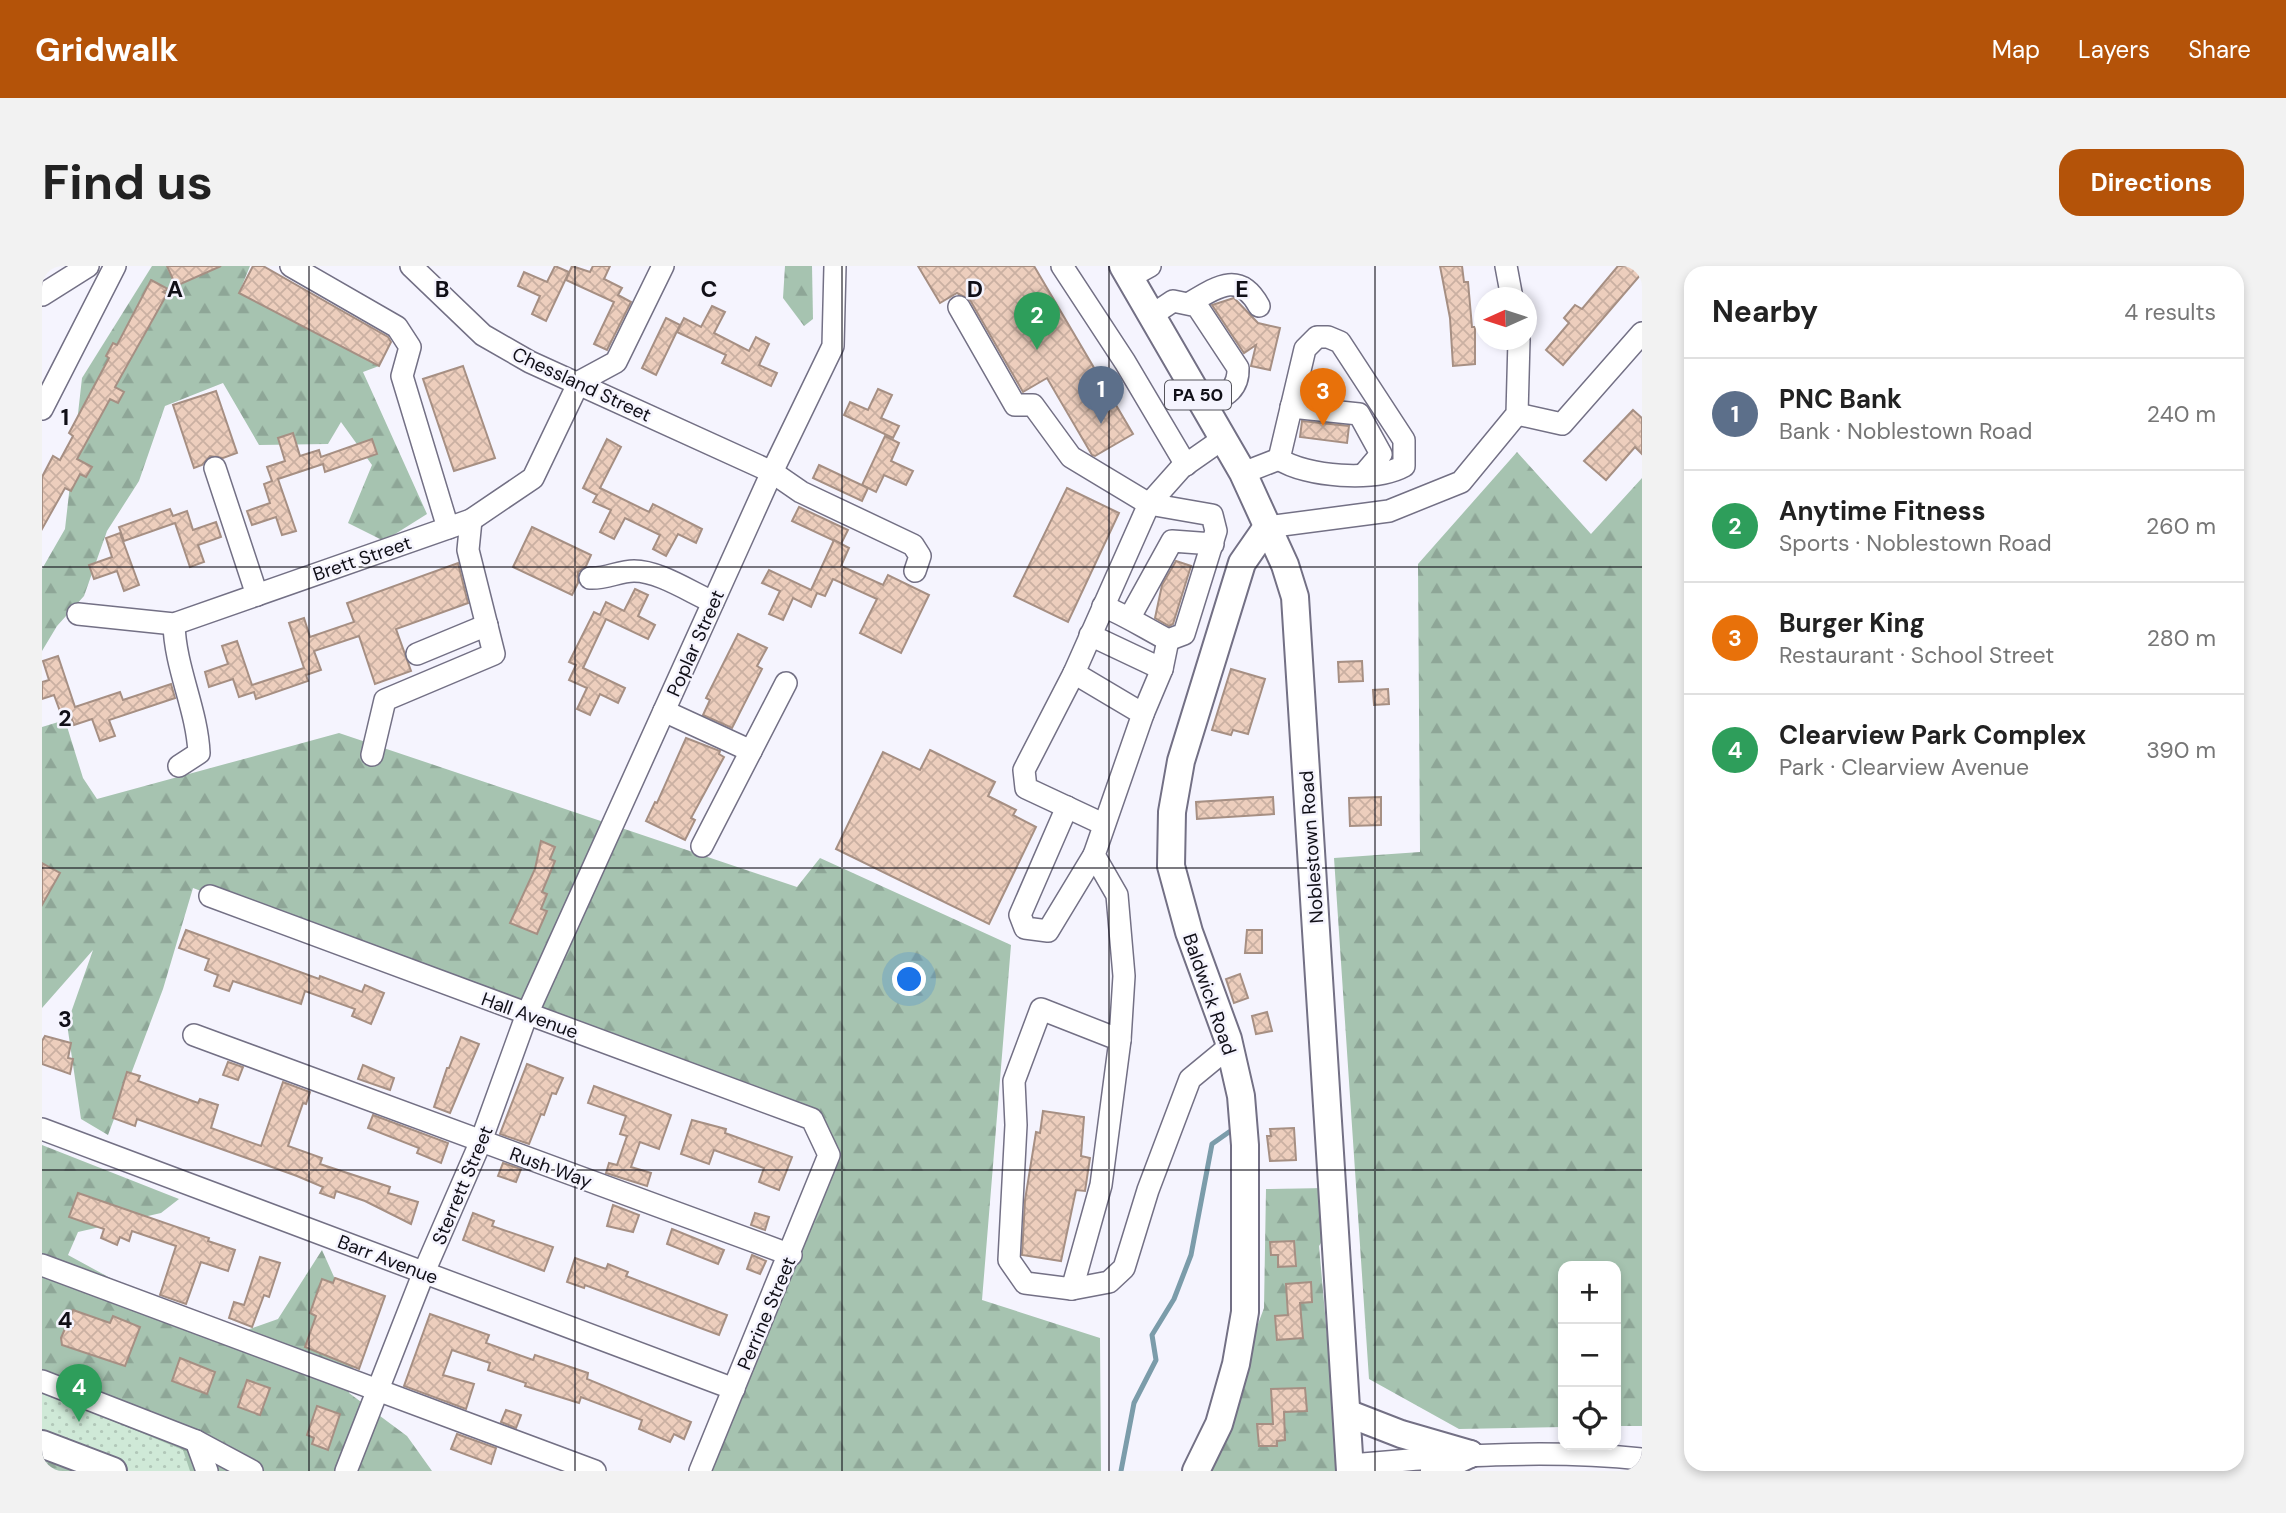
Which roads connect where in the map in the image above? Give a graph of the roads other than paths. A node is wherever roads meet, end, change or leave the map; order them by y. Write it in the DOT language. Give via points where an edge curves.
graph roads {
  1 [pos="88,266"];
  2 [pos="115,266"];
  3 [pos="291,266"];
  4 [pos="411,266"];
  5 [pos="663,266"];
  6 [pos="835,266"];
  7 [pos="1062,266"];
  8 [pos="1506,266"];
  9 [pos="1135,270"];
  10 [pos="1510,287"];
  11 [pos="42,295"];
  12 [pos="1190,303"];
  13 [pos="1259,306"];
  14 [pos="959,307"];
  15 [pos="1152,315"];
  16 [pos="1642,333"];
  17 [pos="1519,350"];
  18 [pos="579,382"];
  19 [pos="1292,401"];
  20 [pos="1381,405"];
  21 [pos="1205,407"];
  22 [pos="42,410"];
  23 [pos="1517,414"];
  24 [pos="1224,439"];
  25 [pos="1279,459"];
  26 [pos="1186,465"];
  27 [pos="215,468"];
  28 [pos="1376,471"];
  29 [pos="772,472"];
  30 [pos="1243,473"];
  31 [pos="1149,504"];
  32 [pos="1400,506"];
  33 [pos="471,520"];
  34 [pos="1267,527"];
  35 [pos="448,528"];
  36 [pos="1213,544"];
  37 [pos="915,571"];
  38 [pos="590,578"];
  39 [pos="257,595"];
  40 [pos="713,602"];
  41 [pos="1103,606"];
  42 [pos="78,614"];
  43 [pos="1130,617"];
  44 [pos="174,624"];
  45 [pos="487,625"];
  46 [pos="1090,635"];
  47 [pos="1168,640"];
  48 [pos="417,654"];
  49 [pos="1163,669"];
  50 [pos="1074,673"];
  51 [pos="786,683"];
  52 [pos="664,711"];
  53 [pos="1143,714"];
  54 [pos="751,751"];
  55 [pos="372,755"];
  56 [pos="179,766"];
  57 [pos="1067,807"];
  58 [pos="1103,824"];
  59 [pos="702,846"];
  60 [pos="1094,855"];
  61 [pos="211,896"];
  62 [pos="527,1014"];
  63 [pos="194,1035"];
  64 [pos="1120,1040"];
  65 [pos="1230,1045"];
  66 [pos="42,1129"];
  67 [pos="481,1141"];
  68 [pos="829,1155"];
  69 [pos="791,1255"];
  70 [pos="42,1265"];
  71 [pos="424,1272"];
  72 [pos="1072,1289"];
  73 [pos="42,1381"];
  74 [pos="377,1389"];
  75 [pos="734,1389"];
  76 [pos="1347,1413"];
  77 [pos="196,1441"];
  78 [pos="42,1444"];
  79 [pos="1471,1454"];
  80 [pos="1642,1459"];
  81 [pos="1350,1468"];
  82 [pos="113,1471"];
  83 [pos="207,1471"];
  84 [pos="252,1471"];
  85 [pos="346,1471"];
  86 [pos="595,1471"];
  87 [pos="699,1471"];
  88 [pos="1196,1471"];
  89 [pos="1434,1471"];
  1 -- 11 [label="street"];
  2 -- 22 [label="street"];
  3 -- 35 [label="street" via="397,327 410,347 402,376 407,400"];
  4 -- 18 [label="street, Chessland Street" via="483,335 530,362"];
  5 -- 18 [label="street" via="616,362"];
  6 -- 29 [label="street, Poplar Street" via="833,346"];
  7 -- 26 [label="street"];
  8 -- 10 [label="street"];
  9 -- 15 [label="main road, Noblestown Road / PA 50"];
  12 -- 13 [label="street" via="1214,289 1238,284 1249,289"];
  12 -- 15 [label="street" via="1173,301"];
  12 -- 21 [label="street" via="1203,311 1238,368 1236,386"];
  14 -- 31 [label="street" via="1015,405 1033,405 1071,457"];
  15 -- 21 [label="main road, Noblestown Road / PA 50"];
  16 -- 23 [label="street" via="1562,424"];
  17 -- 23 [label="street"];
  18 -- 29 [label="street, Chessland Street"];
  18 -- 33 [label="street, Brett Street" via="533,478"];
  19 -- 20 [label="street"];
  19 -- 20 [label="street" via="1305,349 1317,337 1328,337 1340,342"];
  19 -- 25 [label="street"];
  19 -- 28 [label="street" via="1359,414 1381,454"];
  20 -- 28 [label="street" via="1404,440 1404,466"];
  21 -- 24 [label="main road, Noblestown Road / PA 50"];
  23 -- 32 [label="street" via="1461,482"];
  24 -- 26 [label="street"];
  24 -- 30 [label="main road, Noblestown Road / PA 50"];
  25 -- 28 [label="street" via="1311,472"];
  25 -- 30 [label="street"];
  26 -- 31 [label="street"];
  27 -- 39 [label="street"];
  28 -- 32 [label="street"];
  29 -- 37 [label="street, Chessland Street" via="802,492 914,545 920,556"];
  29 -- 40 [label="street, Poplar Street"];
  30 -- 34 [label="main road, Noblestown Road / PA 50"];
  31 -- 36 [label="street" via="1212,515"];
  31 -- 41 [label="street"];
  32 -- 34 [label="street"];
  33 -- 35 [label="street, Brett Street"];
  33 -- 45 [label="street" via="468,550"];
  34 -- 65 [label="main road, Baldwick Road" via="1242,563 1181,761 1172,812 1171,866 1189,932"];
  34 -- 76 [label="main road, Noblestown Road / PA 50" via="1295,597"];
  35 -- 39 [label="street, Brett Street"];
  36 -- 43 [label="street" via="1172,541"];
  36 -- 47 [label="street" via="1184,634"];
  38 -- 40 [label="street" via="644,571"];
  39 -- 44 [label="street, Brett Street"];
  40 -- 52 [label="street, Poplar Street"];
  41 -- 43 [label="street"];
  41 -- 46 [label="street"];
  42 -- 44 [label="street, Brett Street"];
  43 -- 47 [label="street"];
  44 -- 56 [label="street" via="199,753"];
  45 -- 48 [label="street"];
  45 -- 55 [label="street" via="494,654 385,700"];
  46 -- 49 [label="street"];
  46 -- 50 [label="street"];
  47 -- 49 [label="street"];
  49 -- 53 [label="street"];
  50 -- 53 [label="street"];
  50 -- 57 [label="street" via="1024,770 1026,788"];
  51 -- 54 [label="street"];
  52 -- 54 [label="street"];
  52 -- 62 [label="street, Poplar Street"];
  53 -- 58 [label="street"];
  54 -- 59 [label="street"];
  57 -- 58 [label="street"];
  57 -- 60 [label="street" via="1020,915 1025,928 1048,930"];
  58 -- 60 [label="street"];
  60 -- 64 [label="street" via="1117,895 1124,976"];
  61 -- 62 [label="street, Hall Avenue"];
  62 -- 67 [label="street, Sterrett Street"];
  62 -- 68 [label="street, Hall Avenue" via="812,1119"];
  63 -- 67 [label="street, Rush Way"];
  64 -- 72 [label="street" via="1101,1185"];
  64 -- 72 [label="street" via="1041,1009 1014,1081 1009,1260 1025,1283"];
  65 -- 72 [label="street" via="1190,1079 1124,1268 1109,1282"];
  65 -- 88 [label="main road, Baldwick Road" via="1245,1145 1245,1312 1219,1424"];
  66 -- 71 [label="street, Barr Avenue"];
  67 -- 69 [label="street, Rush Way"];
  67 -- 71 [label="street, Sterrett Street"];
  68 -- 69 [label="street, Perrine Street"];
  69 -- 75 [label="street, Perrine Street"];
  70 -- 74 [label="street"];
  71 -- 74 [label="street, Sterrett Street"];
  71 -- 75 [label="street, Barr Avenue"];
  73 -- 77 [label="street"];
  74 -- 85 [label="street, Sterrett Street"];
  74 -- 86 [label="street"];
  75 -- 87 [label="street, Perrine Street"];
  76 -- 79 [label="main road"];
  76 -- 81 [label="main road, Noblestown Road / PA 50"];
  77 -- 83 [label="street"];
  77 -- 84 [label="street"];
  78 -- 82 [label="main road"];
  79 -- 80 [label="street"];
  79 -- 81 [label="street"];
  79 -- 89 [label="main road"];
}
